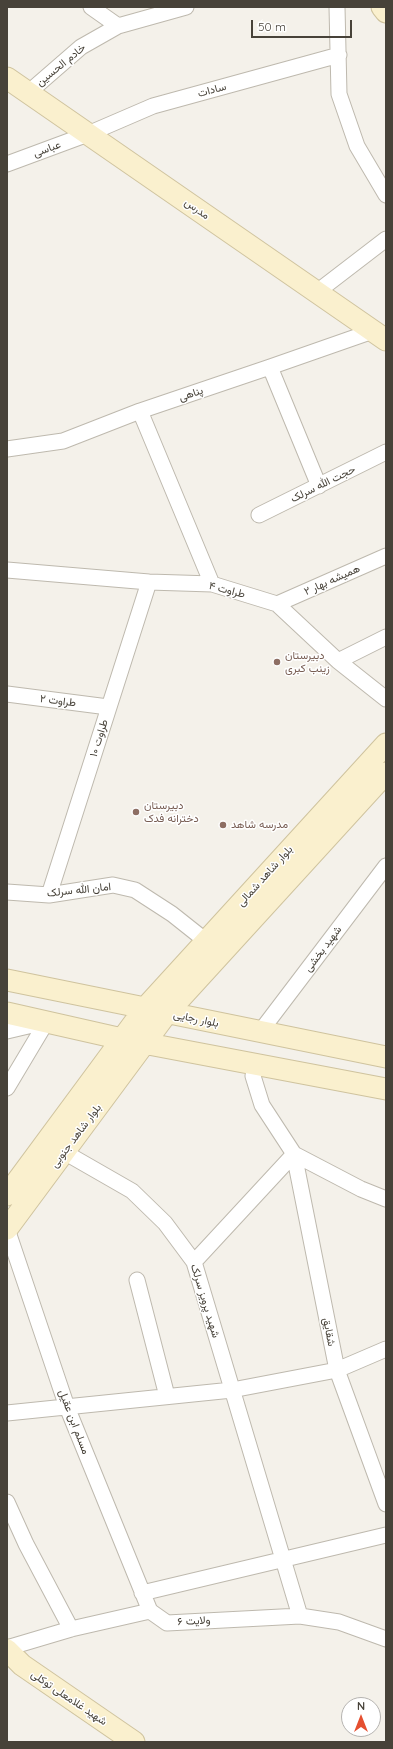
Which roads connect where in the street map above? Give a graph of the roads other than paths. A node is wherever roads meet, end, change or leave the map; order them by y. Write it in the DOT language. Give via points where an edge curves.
graph roads {
  1 [pos="91,7"];
  2 [pos="186,7"];
  3 [pos="338,7"];
  4 [pos="382,7"];
  5 [pos="386,12"];
  6 [pos="118,26"];
  7 [pos="339,55"];
  8 [pos="7,78"];
  9 [pos="28,93"];
  10 [pos="88,134"];
  11 [pos="7,164"];
  12 [pos="386,195"];
  13 [pos="386,239"];
  14 [pos="317,292"];
  15 [pos="379,335"];
  16 [pos="270,368"];
  17 [pos="140,410"];
  18 [pos="7,449"];
  19 [pos="386,452"];
  20 [pos="319,486"];
  21 [pos="259,515"];
  22 [pos="386,556"];
  23 [pos="7,570"];
  24 [pos="150,582"];
  25 [pos="212,584"];
  26 [pos="277,604"];
  27 [pos="386,637"];
  28 [pos="338,661"];
  29 [pos="7,694"];
  30 [pos="386,699"];
  31 [pos="108,707"];
  32 [pos="386,744"];
  33 [pos="386,773"];
  34 [pos="386,866"];
  35 [pos="7,892"];
  36 [pos="49,895"];
  37 [pos="206,941"];
  38 [pos="7,980"];
  39 [pos="145,1008"];
  40 [pos="7,1013"];
  41 [pos="167,1013"];
  42 [pos="47,1021"];
  43 [pos="7,1031"];
  44 [pos="260,1032"];
  45 [pos="122,1039"];
  46 [pos="145,1043"];
  47 [pos="386,1057"];
  48 [pos="258,1063"];
  49 [pos="7,1088"];
  50 [pos="386,1089"];
  51 [pos="64,1152"];
  52 [pos="294,1154"];
  53 [pos="7,1194"];
  54 [pos="386,1199"];
  55 [pos="7,1229"];
  56 [pos="194,1262"];
  57 [pos="137,1280"];
  58 [pos="386,1349"];
  59 [pos="337,1370"];
  60 [pos="232,1390"];
  61 [pos="167,1396"];
  62 [pos="68,1406"];
  63 [pos="7,1413"];
  64 [pos="7,1502"];
  65 [pos="386,1504"];
  66 [pos="386,1535"];
  67 [pos="284,1560"];
  68 [pos="142,1593"];
  69 [pos="150,1611"];
  70 [pos="300,1616"];
  71 [pos="71,1629"];
  72 [pos="386,1639"];
  73 [pos="7,1649"];
  74 [pos="134,1742"];
  1 -- 6 [label="street"];
  2 -- 6 [label="street, خادم الحسین"];
  3 -- 7 [label="street"];
  4 -- 5 [label="main road"];
  6 -- 9 [label="street, خادم الحسین" via="81,47"];
  7 -- 10 [label="street, سادات" via="153,106"];
  7 -- 12 [label="street" via="339,94 357,146"];
  8 -- 9 [label="main road, مدرس"];
  9 -- 10 [label="main road, مدرس"];
  10 -- 11 [label="street, عباسی"];
  10 -- 14 [label="main road, مدرس"];
  13 -- 14 [label="street"];
  14 -- 15 [label="main road, مدرس"];
  15 -- 16 [label="street, پناهی"];
  16 -- 17 [label="street, پناهی"];
  16 -- 20 [label="street"];
  17 -- 18 [label="street, پناهی" via="63,441"];
  17 -- 25 [label="street"];
  19 -- 20 [label="street, حجت الله سرلک"];
  20 -- 21 [label="street, حجت الله سرلک"];
  22 -- 26 [label="street, همیشه بهار ۲"];
  23 -- 24 [label="street, طراوت ۴"];
  24 -- 25 [label="street, طراوت ۴"];
  24 -- 31 [label="street, طراوت ۱۰"];
  25 -- 26 [label="street, طراوت ۴"];
  26 -- 28 [label="street, طراوت ۴"];
  27 -- 28 [label="street"];
  28 -- 30 [label="street, طراوت ۴"];
  29 -- 31 [label="street, طراوت ۲"];
  31 -- 36 [label="street, طراوت ۱۰"];
  32 -- 37 [label="main road, بلوار شاهد شمالی"];
  33 -- 41 [label="main road, بلوار شاهد شمالی"];
  34 -- 44 [label="street, شهید بخشی"];
  35 -- 36 [label="street, امان الله سرلک"];
  36 -- 37 [label="street, امان الله سرلک" via="113,885 135,890 172,914"];
  37 -- 39 [label="main road, بلوار شاهد شمالی"];
  38 -- 39 [label="main road, بلوار رجایی"];
  39 -- 41 [label="main road, بلوار رجایی"];
  39 -- 45 [label="main road, بلوار شاهد جنوبی"];
  40 -- 42 [label="main road"];
  41 -- 44 [label="main road, بلوار رجایی"];
  41 -- 46 [label="main road, بلوار شاهد شمالی"];
  42 -- 43 [label="street"];
  42 -- 45 [label="main road"];
  42 -- 49 [label="street"];
  44 -- 47 [label="main road, بلوار رجایی"];
  45 -- 46 [label="main road"];
  45 -- 53 [label="main road, بلوار شاهد جنوبی"];
  46 -- 48 [label="main road"];
  46 -- 51 [label="main road, بلوار شاهد جنوبی"];
  48 -- 50 [label="main road"];
  48 -- 52 [label="street" via="253,1076 262,1106"];
  51 -- 55 [label="main road, بلوار شاهد جنوبی"];
  51 -- 56 [label="street, شهید پرویز سرلک" via="132,1191 165,1223"];
  52 -- 54 [label="street" via="361,1189"];
  52 -- 56 [label="street"];
  52 -- 59 [label="street, شقایق"];
  55 -- 62 [label="street, مسلم ابن عقیل"];
  56 -- 60 [label="street, شهید پرویز سرلک"];
  57 -- 61 [label="street"];
  58 -- 59 [label="street"];
  59 -- 60 [label="street"];
  59 -- 65 [label="street, شقایق"];
  60 -- 61 [label="street"];
  60 -- 67 [label="street, شهید پرویز سرلک"];
  61 -- 62 [label="street"];
  62 -- 63 [label="street"];
  62 -- 68 [label="street, مسلم ابن عقیل"];
  64 -- 71 [label="street"];
  66 -- 67 [label="street"];
  67 -- 68 [label="street"];
  67 -- 70 [label="street, شهید پرویز سرلک"];
  68 -- 69 [label="street, مسلم ابن عقیل"];
  69 -- 70 [label="street, ولایت ۶" via="167,1622"];
  69 -- 71 [label="street"];
  70 -- 72 [label="street, ولایت ۶" via="339,1622"];
  71 -- 73 [label="street"];
  73 -- 74 [label="main road, شهید غلامعلی توکلی" via="22,1665"];
}
